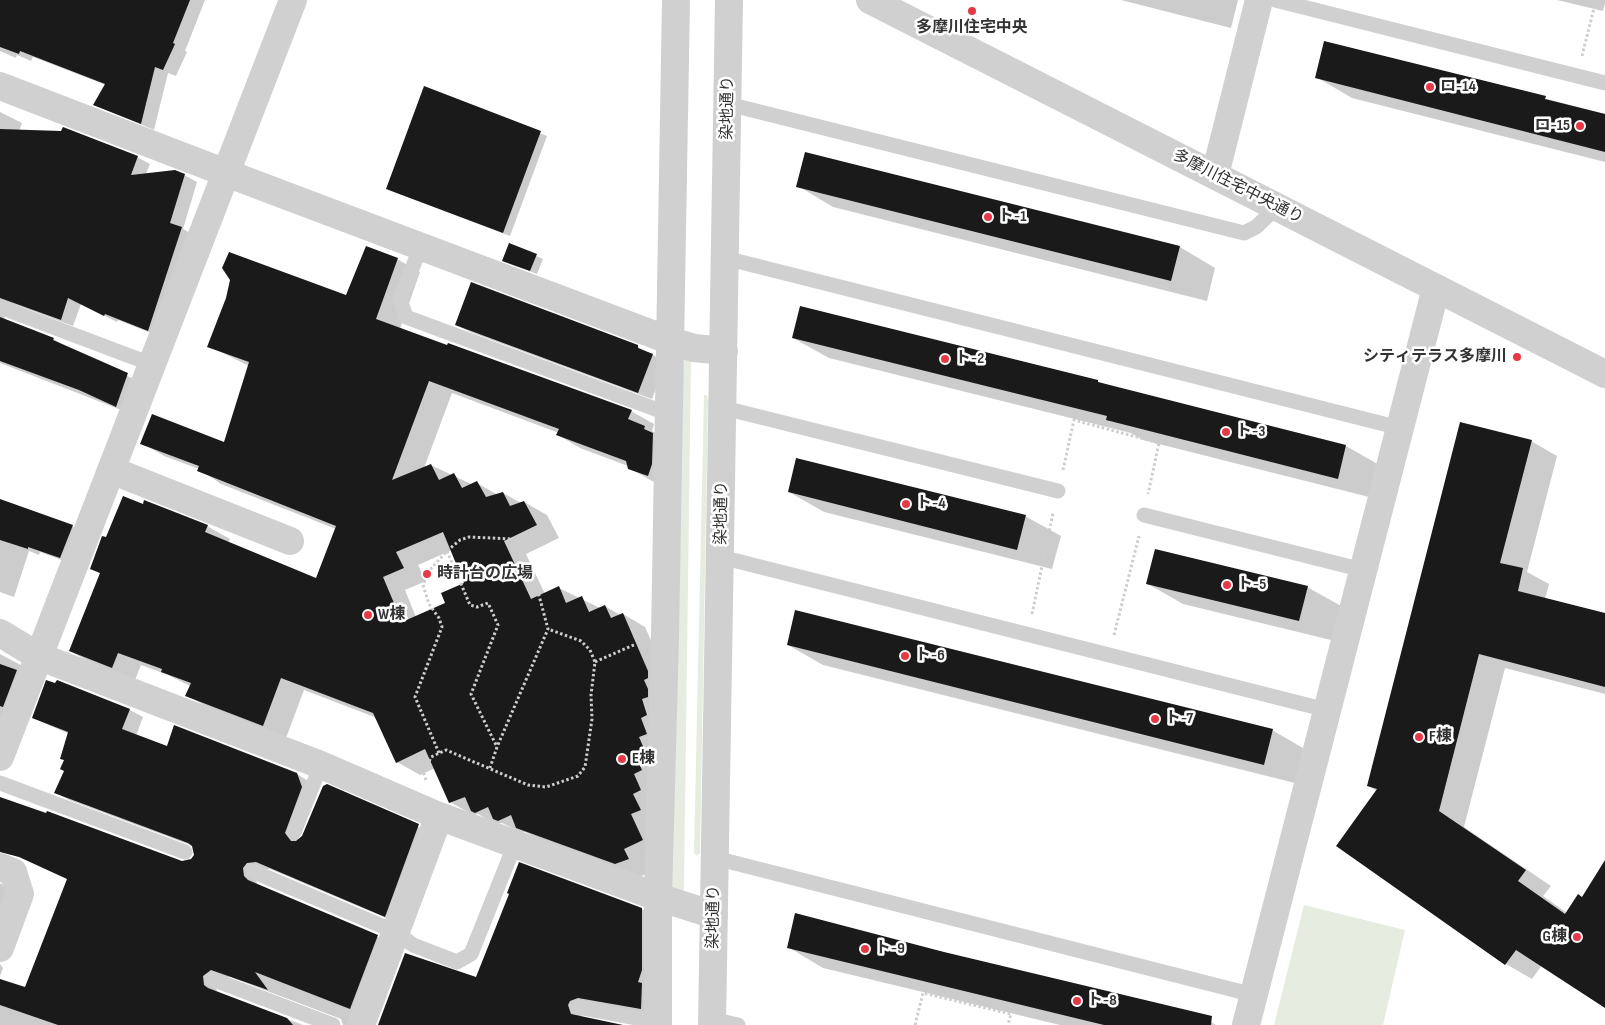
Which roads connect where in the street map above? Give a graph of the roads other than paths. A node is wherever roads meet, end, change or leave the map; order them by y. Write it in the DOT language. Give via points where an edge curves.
graph roads {
  1 [pos="293,0"];
  2 [pos="676,0"];
  3 [pos="730,0"];
  4 [pos="870,0"];
  5 [pos="1259,0"];
  6 [pos="1275,0"];
  7 [pos="1605,83"];
  8 [pos="0,86"];
  9 [pos="728,104"];
  10 [pos="226,174"];
  11 [pos="1215,175"];
  12 [pos="1277,207"];
  13 [pos="421,246"];
  14 [pos="725,258"];
  15 [pos="1436,288"];
  16 [pos="0,306"];
  17 [pos="671,340"];
  18 [pos="724,351"];
  19 [pos="151,364"];
  20 [pos="1605,374"];
  21 [pos="724,408"];
  22 [pos="669,414"];
  23 [pos="1400,428"];
  24 [pos="111,470"];
  25 [pos="1058,491"];
  26 [pos="1144,515"];
  27 [pos="290,540"];
  28 [pos="721,557"];
  29 [pos="1364,570"];
  30 [pos="0,633"];
  31 [pos="38,656"];
  32 [pos="1327,710"];
  33 [pos="0,757"];
  34 [pos="321,766"];
  35 [pos="0,783"];
  36 [pos="439,816"];
  37 [pos="294,832"];
  38 [pos="515,844"];
  39 [pos="185,852"];
  40 [pos="715,858"];
  41 [pos="0,867"];
  42 [pos="252,871"];
  43 [pos="658,897"];
  44 [pos="714,915"];
  45 [pos="396,932"];
  46 [pos="0,948"];
  47 [pos="212,978"];
  48 [pos="1254,995"];
  49 [pos="577,1007"];
  50 [pos="721,1023"];
  51 [pos="658,1024"];
  52 [pos="333,1025"];
  53 [pos="361,1025"];
  54 [pos="1246,1025"];
  1 -- 10 [label="street"];
  2 -- 17 [label="street"];
  3 -- 9 [label="street, 染地通り"];
  4 -- 11 [label="street, 多摩川住宅中央通り"];
  5 -- 11 [label="street"];
  6 -- 7 [label="lane"];
  8 -- 10 [label="street"];
  9 -- 12 [label="lane" via="1244,233 1256,227"];
  9 -- 14 [label="street, 染地通り"];
  10 -- 13 [label="street"];
  10 -- 19 [label="street"];
  11 -- 12 [label="street, 多摩川住宅中央通り"];
  12 -- 15 [label="street, 多摩川住宅中央通り"];
  13 -- 17 [label="street"];
  13 -- 22 [label="lane" via="400,299 406,317"];
  14 -- 18 [label="street, 染地通り"];
  14 -- 23 [label="lane"];
  15 -- 20 [label="street, 多摩川住宅中央通り"];
  15 -- 23 [label="street"];
  16 -- 19 [label="lane"];
  17 -- 18 [label="street" via="694,348"];
  17 -- 22 [label="street"];
  18 -- 21 [label="street, 染地通り"];
  19 -- 24 [label="street"];
  21 -- 25 [label="lane"];
  21 -- 28 [label="street, 染地通り"];
  22 -- 43 [label="street"];
  23 -- 29 [label="street"];
  24 -- 27 [label="street"];
  24 -- 31 [label="street"];
  26 -- 29 [label="lane"];
  28 -- 32 [label="lane"];
  28 -- 40 [label="street, 染地通り"];
  29 -- 32 [label="street"];
  30 -- 31 [label="street"];
  31 -- 33 [label="street"];
  31 -- 34 [label="street"];
  32 -- 48 [label="street"];
  34 -- 36 [label="street"];
  34 -- 37 [label="lane"];
  35 -- 39 [label="lane"];
  36 -- 38 [label="street"];
  36 -- 45 [label="street"];
  38 -- 43 [label="street"];
  38 -- 45 [label="lane" via="471,954 457,962 413,945"];
  40 -- 44 [label="street, 染地通り"];
  40 -- 48 [label="lane"];
  41 -- 46 [label="street" via="13,872 20,894"];
  42 -- 45 [label="lane"];
  43 -- 44 [label="street"];
  43 -- 51 [label="street"];
  44 -- 50 [label="street, 染地通り"];
  45 -- 53 [label="street"];
  47 -- 52 [label="lane"];
  48 -- 54 [label="street"];
  49 -- 51 [label="lane"];
}
